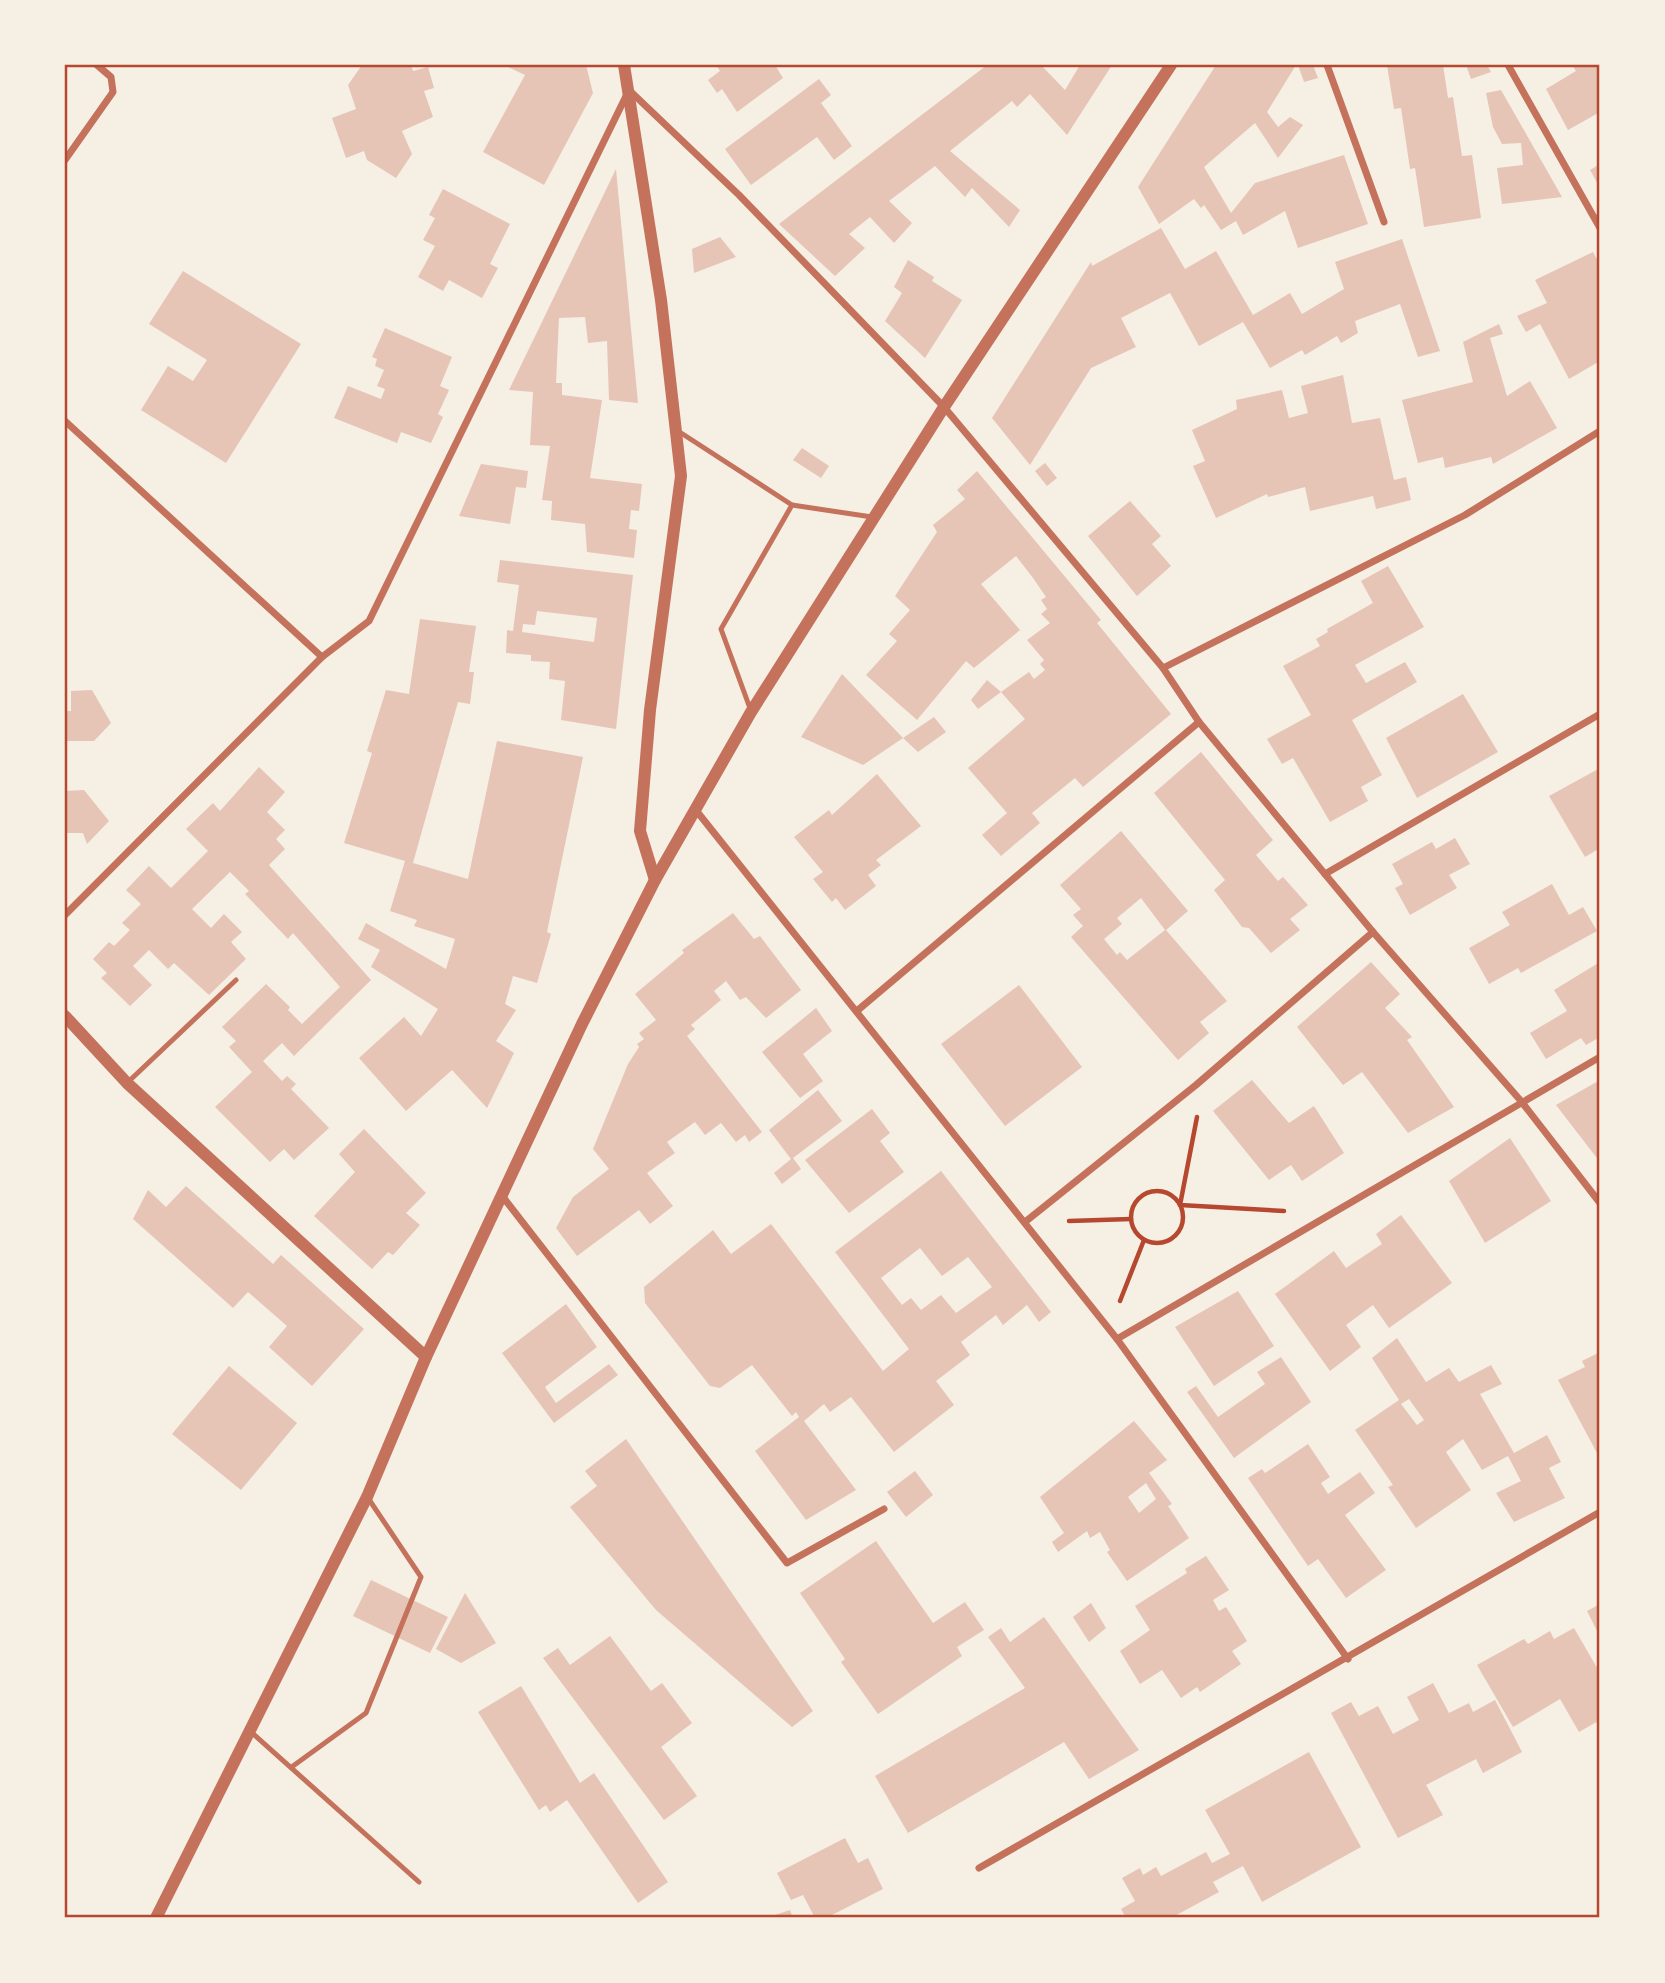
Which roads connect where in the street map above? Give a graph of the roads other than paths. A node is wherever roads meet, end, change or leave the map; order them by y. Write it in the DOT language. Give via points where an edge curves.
graph roads {
  1 [pos="97,65"];
  2 [pos="624,65"];
  3 [pos="1171,65"];
  4 [pos="1327,65"];
  5 [pos="1508,65"];
  6 [pos="629,90"];
  7 [pos="65,160"];
  8 [pos="1384,222"];
  9 [pos="1600,228"];
  10 [pos="944,407"];
  11 [pos="65,421"];
  12 [pos="676,429"];
  13 [pos="1600,431"];
  14 [pos="792,505"];
  15 [pos="875,518"];
  16 [pos="322,657"];
  17 [pos="1163,668"];
  18 [pos="751,712"];
  19 [pos="1600,714"];
  20 [pos="1199,722"];
  21 [pos="694,809"];
  22 [pos="1325,874"];
  23 [pos="654,880"];
  24 [pos="65,915"];
  25 [pos="1373,932"];
  26 [pos="236,980"];
  27 [pos="858,1010"];
  28 [pos="65,1016"];
  29 [pos="1600,1057"];
  30 [pos="127,1083"];
  31 [pos="1521,1101"];
  32 [pos="503,1197"];
  33 [pos="1600,1203"];
  34 [pos="1025,1222"];
  35 [pos="1117,1339"];
  36 [pos="426,1357"];
  37 [pos="367,1497"];
  38 [pos="884,1509"];
  39 [pos="1600,1512"];
  40 [pos="1348,1659"];
  41 [pos="248,1730"];
  42 [pos="293,1766"];
  43 [pos="979,1868"];
  44 [pos="419,1881"];
  45 [pos="156,1918"];
  1 -- 7 [label="street" via="111,77 113,92"];
  2 -- 6 [label="street"];
  3 -- 10 [label="street"];
  4 -- 8 [label="street"];
  5 -- 9 [label="street"];
  6 -- 10 [label="street" via="738,194"];
  6 -- 12 [label="street"];
  6 -- 16 [label="street" via="369,621"];
  10 -- 15 [label="street"];
  10 -- 17 [label="street"];
  11 -- 16 [label="street"];
  12 -- 14 [label="lane"];
  12 -- 23 [label="street" via="681,475 650,710 640,831"];
  13 -- 17 [label="street" via="1465,515"];
  14 -- 15 [label="lane"];
  14 -- 18 [label="lane" via="721,629"];
  15 -- 18 [label="street"];
  16 -- 24 [label="street"];
  17 -- 20 [label="street"];
  18 -- 21 [label="street"];
  19 -- 22 [label="street"];
  20 -- 22 [label="street"];
  20 -- 27 [label="street"];
  21 -- 23 [label="street"];
  21 -- 27 [label="street"];
  22 -- 25 [label="street"];
  23 -- 32 [label="street"];
  25 -- 31 [label="street"];
  25 -- 34 [label="street" via="1196,1085"];
  26 -- 30 [label="lane"];
  27 -- 34 [label="street"];
  28 -- 30 [label="street"];
  29 -- 31 [label="street"];
  30 -- 36 [label="street"];
  31 -- 33 [label="street"];
  31 -- 35 [label="street"];
  32 -- 36 [label="street"];
  32 -- 38 [label="street" via="787,1563"];
  34 -- 35 [label="street"];
  35 -- 40 [label="street"];
  36 -- 37 [label="street"];
  37 -- 41 [label="street"];
  37 -- 42 [label="lane" via="421,1577 366,1713"];
  39 -- 40 [label="street"];
  40 -- 43 [label="street"];
  41 -- 42 [label="lane"];
  41 -- 45 [label="street"];
  42 -- 44 [label="lane"];
}
